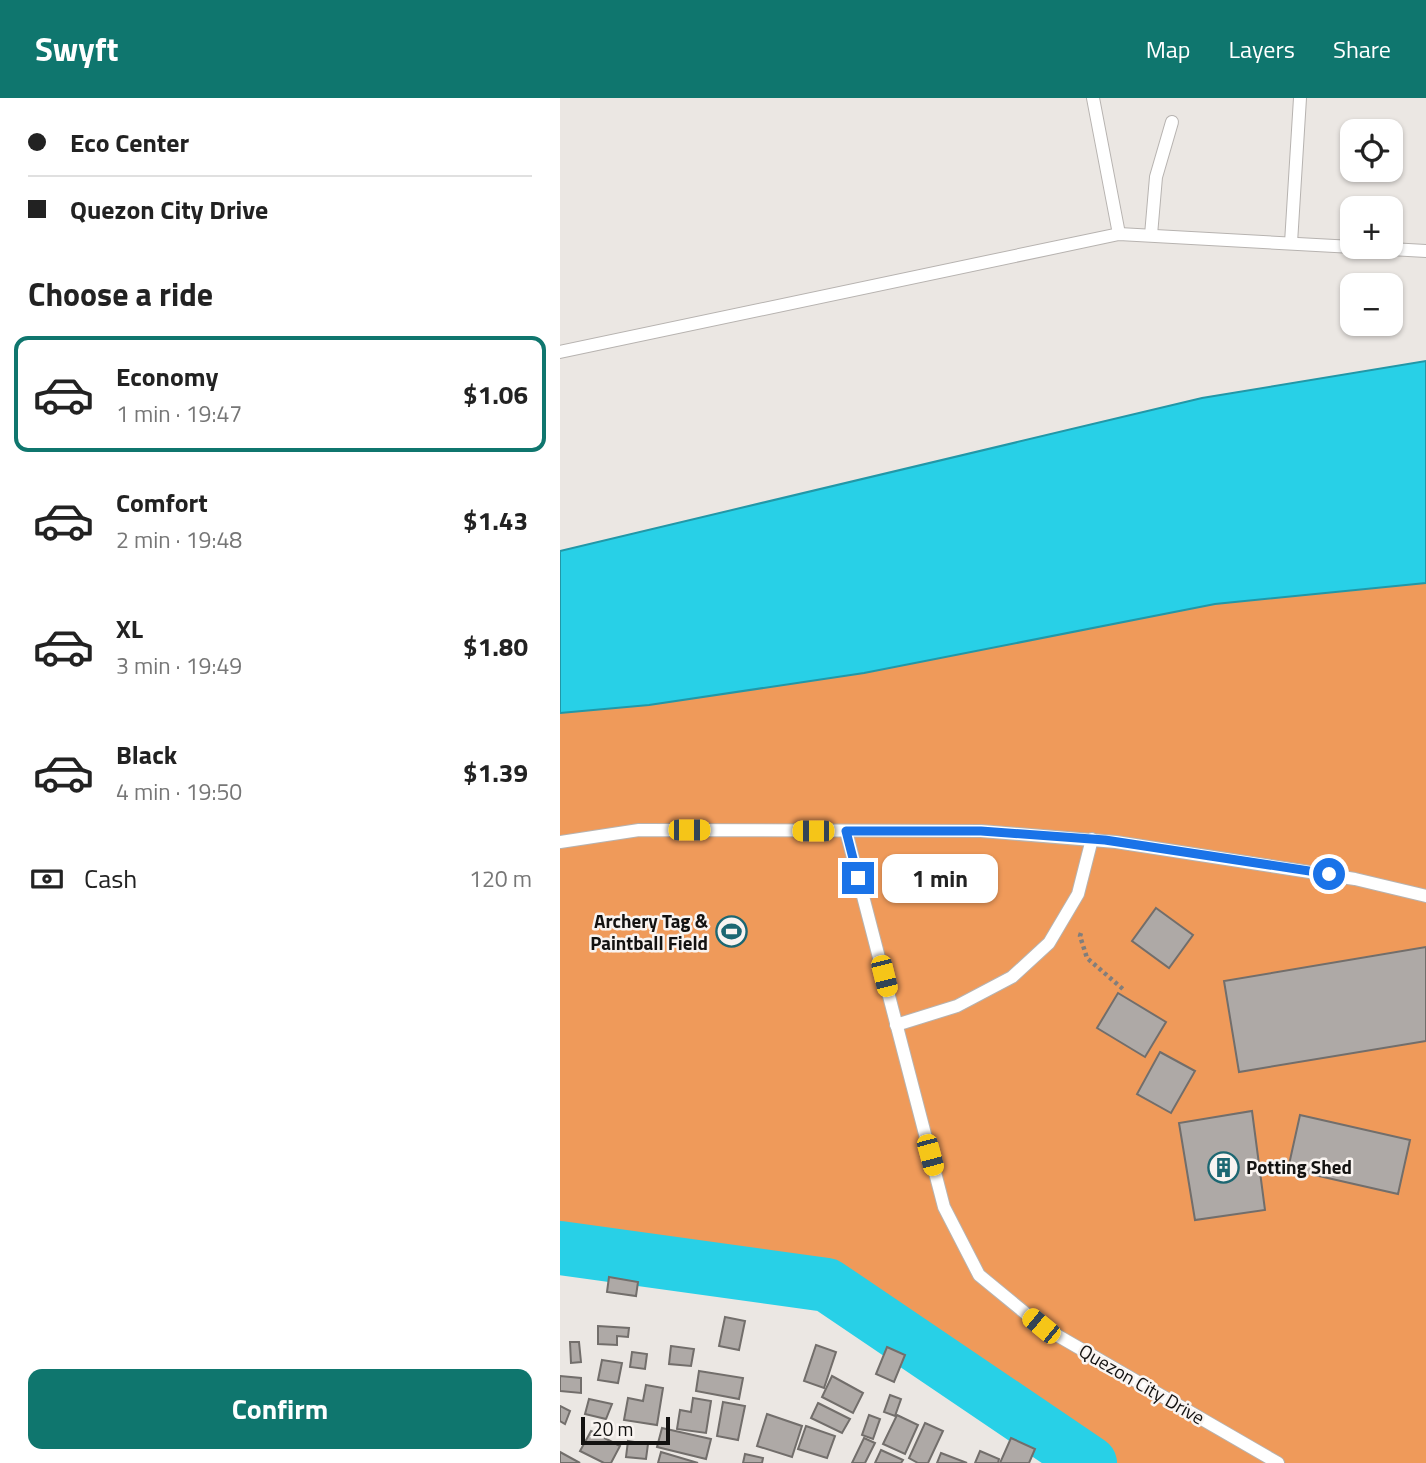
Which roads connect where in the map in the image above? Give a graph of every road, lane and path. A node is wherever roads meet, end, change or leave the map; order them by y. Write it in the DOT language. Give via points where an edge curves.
graph roads {
  1 [pos="1093,98"];
  2 [pos="1300,98"];
  3 [pos="1172,122"];
  4 [pos="1119,234"];
  5 [pos="1151,234"];
  6 [pos="1291,243"];
  7 [pos="1340,246"];
  8 [pos="1403,250"];
  9 [pos="1426,251"];
  10 [pos="560,352"];
  11 [pos="846,831"];
  12 [pos="1092,839"];
  13 [pos="560,842"];
  14 [pos="1426,895"];
  15 [pos="1083,924"];
  16 [pos="1125,990"];
  17 [pos="897,1025"];
  18 [pos="1278,1463"];
  1 -- 4 [label="lane"];
  2 -- 6 [label="lane"];
  3 -- 5 [label="lane" via="1156,177"];
  4 -- 5 [label="lane"];
  4 -- 10 [label="lane"];
  5 -- 6 [label="lane"];
  6 -- 7 [label="lane"];
  8 -- 9 [label="lane"];
  11 -- 12 [label="lane" via="981,831"];
  11 -- 13 [label="lane" via="639,830"];
  11 -- 17 [label="lane, Quezon City Drive"];
  12 -- 14 [label="lane" via="1355,878"];
  12 -- 17 [label="lane" via="1078,894 1049,943 1012,977 957,1006"];
  15 -- 16 [label="path" via="1080,936 1087,958"];
  17 -- 18 [label="lane, Quezon City Drive" via="944,1207 979,1275 1041,1326"];
}
